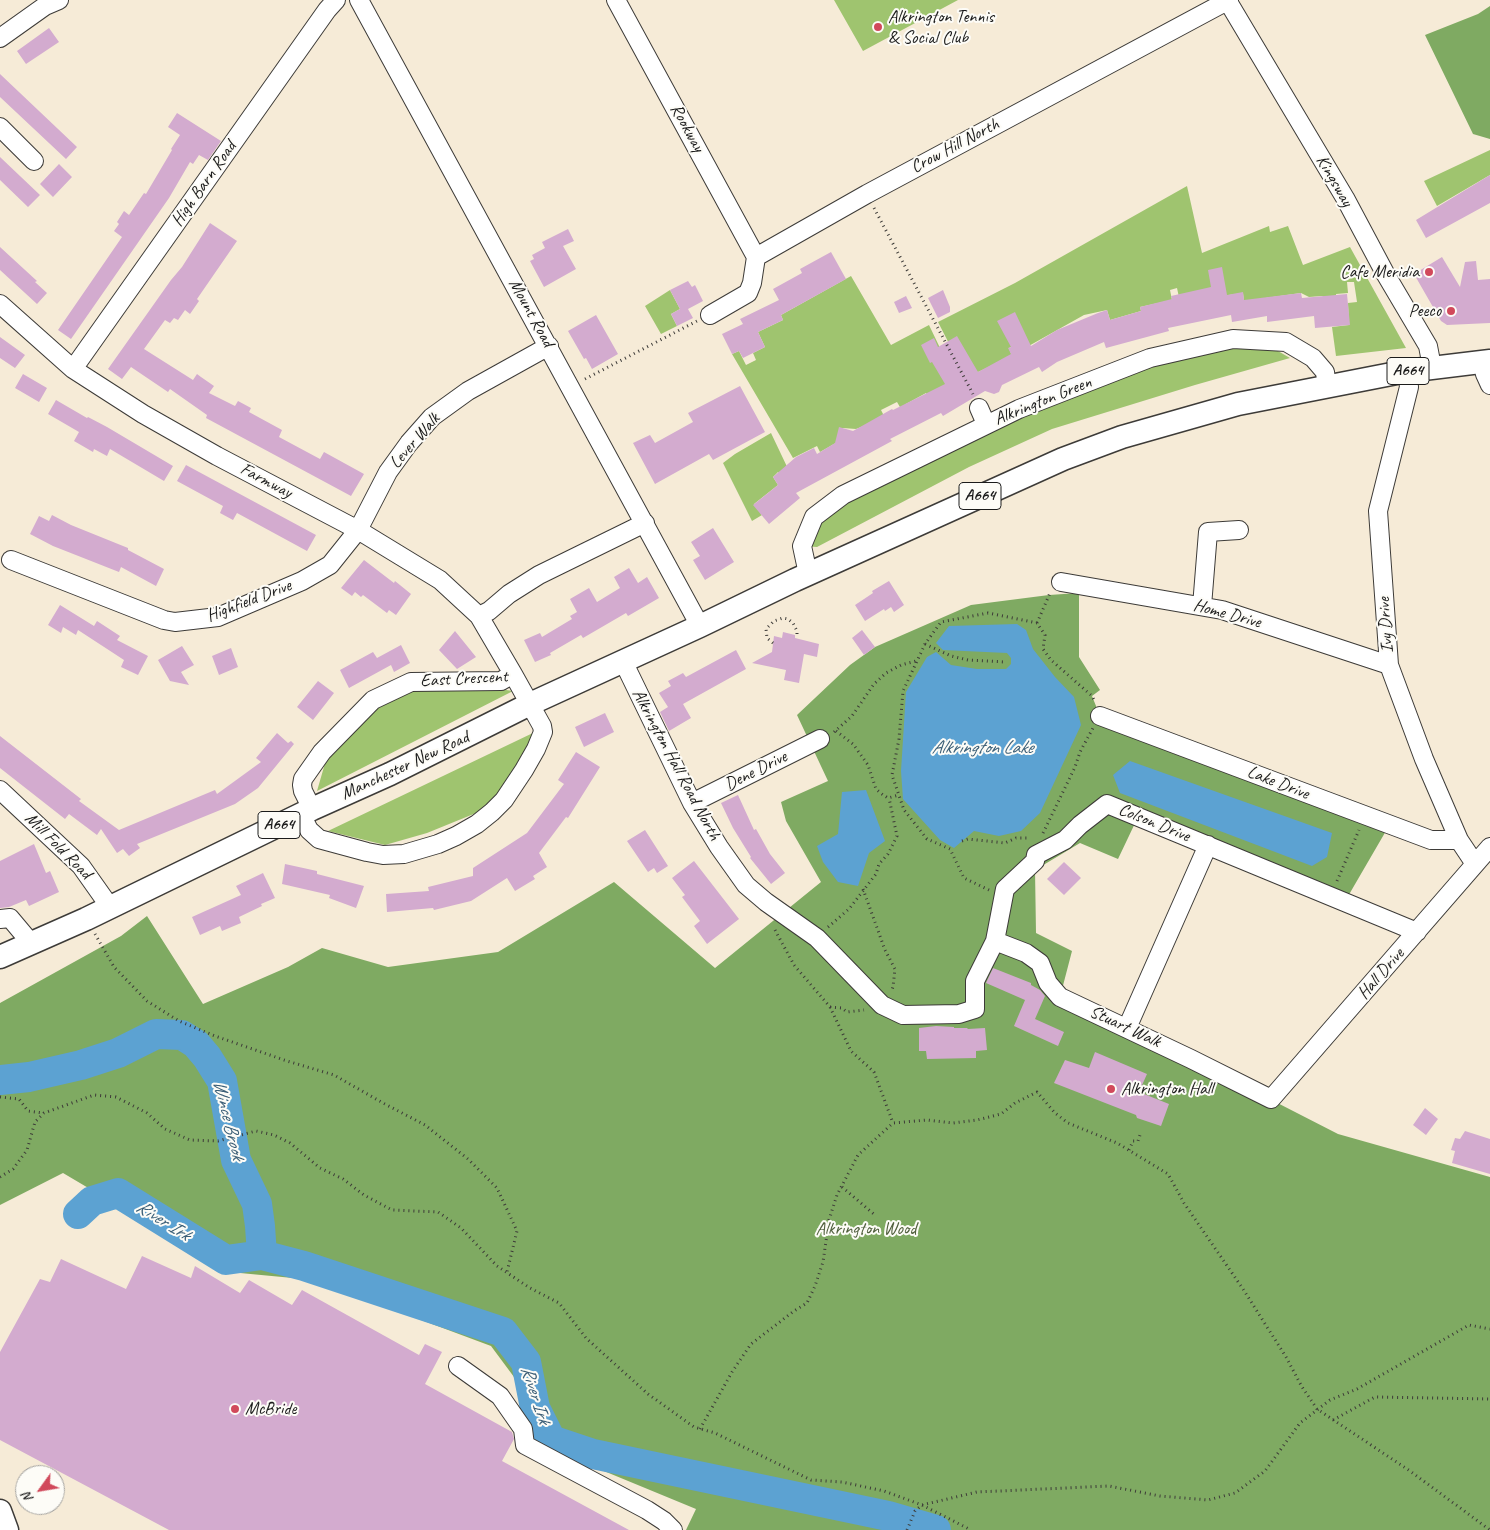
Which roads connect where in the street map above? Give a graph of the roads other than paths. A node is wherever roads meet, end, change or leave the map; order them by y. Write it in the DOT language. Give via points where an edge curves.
graph roads {
  1 [pos="59,0"];
  2 [pos="336,0"];
  3 [pos="359,0"];
  4 [pos="616,0"];
  5 [pos="1228,0"];
  6 [pos="0,38"];
  7 [pos="0,127"];
  8 [pos="34,161"];
  9 [pos="756,257"];
  10 [pos="0,304"];
  11 [pos="710,315"];
  12 [pos="549,346"];
  13 [pos="1486,361"];
  14 [pos="1432,367"];
  15 [pos="73,369"];
  16 [pos="1407,371"];
  17 [pos="1490,385"];
  18 [pos="1327,387"];
  19 [pos="979,408"];
  20 [pos="986,424"];
  21 [pos="645,523"];
  22 [pos="358,530"];
  23 [pos="1239,530"];
  24 [pos="11,560"];
  25 [pos="808,574"];
  26 [pos="1061,582"];
  27 [pos="1202,606"];
  28 [pos="479,616"];
  29 [pos="700,626"];
  30 [pos="623,661"];
  31 [pos="1389,665"];
  32 [pos="514,674"];
  33 [pos="530,704"];
  34 [pos="1100,716"];
  35 [pos="820,739"];
  36 [pos="0,790"];
  37 [pos="692,803"];
  38 [pos="306,811"];
  39 [pos="1459,840"];
  40 [pos="1208,845"];
  41 [pos="1490,848"];
  42 [pos="1475,864"];
  43 [pos="110,907"];
  44 [pos="0,919"];
  45 [pos="1417,932"];
  46 [pos="995,941"];
  47 [pos="31,943"];
  48 [pos="0,957"];
  49 [pos="1128,1028"];
  50 [pos="1271,1099"];
  51 [pos="458,1366"];
  52 [pos="0,1511"];
  53 [pos="7,1530"];
  54 [pos="673,1530"];
  1 -- 6 [label="street" via="45,6"];
  2 -- 15 [label="street, High Barn Road"];
  3 -- 12 [label="street, Mount Road"];
  4 -- 9 [label="street, Rookway"];
  5 -- 9 [label="street, Crow Hill North"];
  5 -- 14 [label="street, Kingsway" via="1428,346"];
  7 -- 8 [label="street"];
  9 -- 11 [label="street" via="748,293"];
  10 -- 15 [label="street, Farmway"];
  12 -- 21 [label="street, Mount Road"];
  12 -- 22 [label="street, Lever Walk" via="468,391 432,417 388,472"];
  13 -- 14 [label="main road, A664"];
  13 -- 17 [label="street" via="1484,374"];
  14 -- 16 [label="main road, A664"];
  15 -- 22 [label="street, Farmway" via="217,456"];
  16 -- 18 [label="main road, A664"];
  16 -- 31 [label="street, Ivy Drive" via="1409,387 1378,511"];
  18 -- 20 [label="street, Alkrington Green" via="1325,372 1313,358 1286,342 1233,339 1150,358"];
  18 -- 25 [label="main road, A664" via="1238,404 1063,459"];
  19 -- 20 [label="street"];
  20 -- 25 [label="street, Alkrington Green" via="843,495 814,517 802,546"];
  21 -- 28 [label="street" via="539,575"];
  21 -- 29 [label="street, Mount Road"];
  22 -- 24 [label="street, Highfield Drive" via="330,565 319,573 218,617 196,621 164,620"];
  22 -- 28 [label="street, Farmway" via="440,580"];
  23 -- 27 [label="street" via="1208,532"];
  25 -- 29 [label="main road, Manchester New Road / A664"];
  26 -- 27 [label="street, Home Drive"];
  27 -- 31 [label="street, Home Drive"];
  28 -- 32 [label="street, Farmway"];
  29 -- 30 [label="main road, Manchester New Road / A664"];
  30 -- 33 [label="main road, Manchester New Road"];
  30 -- 37 [label="street, Alkrington Hall Road North"];
  31 -- 39 [label="street, Ivy Drive"];
  32 -- 33 [label="street, East Crescent"];
  32 -- 38 [label="street, East Crescent" via="501,680 410,682 373,700 322,752 303,779"];
  33 -- 38 [label="main road, Manchester New Road / A664" via="474,734"];
  33 -- 38 [label="street, East Crescent" via="543,732 536,749 504,800 456,836 404,854 383,855 319,839 309,830"];
  34 -- 39 [label="street, Lake Drive" via="1432,840"];
  35 -- 37 [label="street, Dene Drive"];
  36 -- 43 [label="street, Mill Fold Road" via="81,866"];
  37 -- 46 [label="street, Alkrington Hall Road North" via="746,885 817,938 882,1005 903,1015 959,1014 975,1009 975,981"];
  38 -- 43 [label="main road, Manchester New Road / A664"];
  39 -- 42 [label="street, Ivy Drive"];
  40 -- 45 [label="street, Colson Drive"];
  40 -- 46 [label="street, Colson Drive" via="1107,804 1066,840 1036,855 1036,860 1005,889"];
  40 -- 49 [label="street, Colson Drive"];
  41 -- 42 [label="street, Hall Drive"];
  42 -- 45 [label="street, Hall Drive"];
  43 -- 47 [label="main road, Manchester New Road / A664"];
  44 -- 47 [label="street" via="10,918"];
  45 -- 50 [label="street, Hall Drive"];
  46 -- 49 [label="street, Stuart Walk" via="1026,953 1040,963 1048,983 1060,997"];
  47 -- 48 [label="main road, Manchester New Road / A664"];
  49 -- 50 [label="street, Stuart Walk"];
  51 -- 54 [label="street" via="500,1396 523,1429 525,1445 646,1510"];
  52 -- 53 [label="main road"];
}
